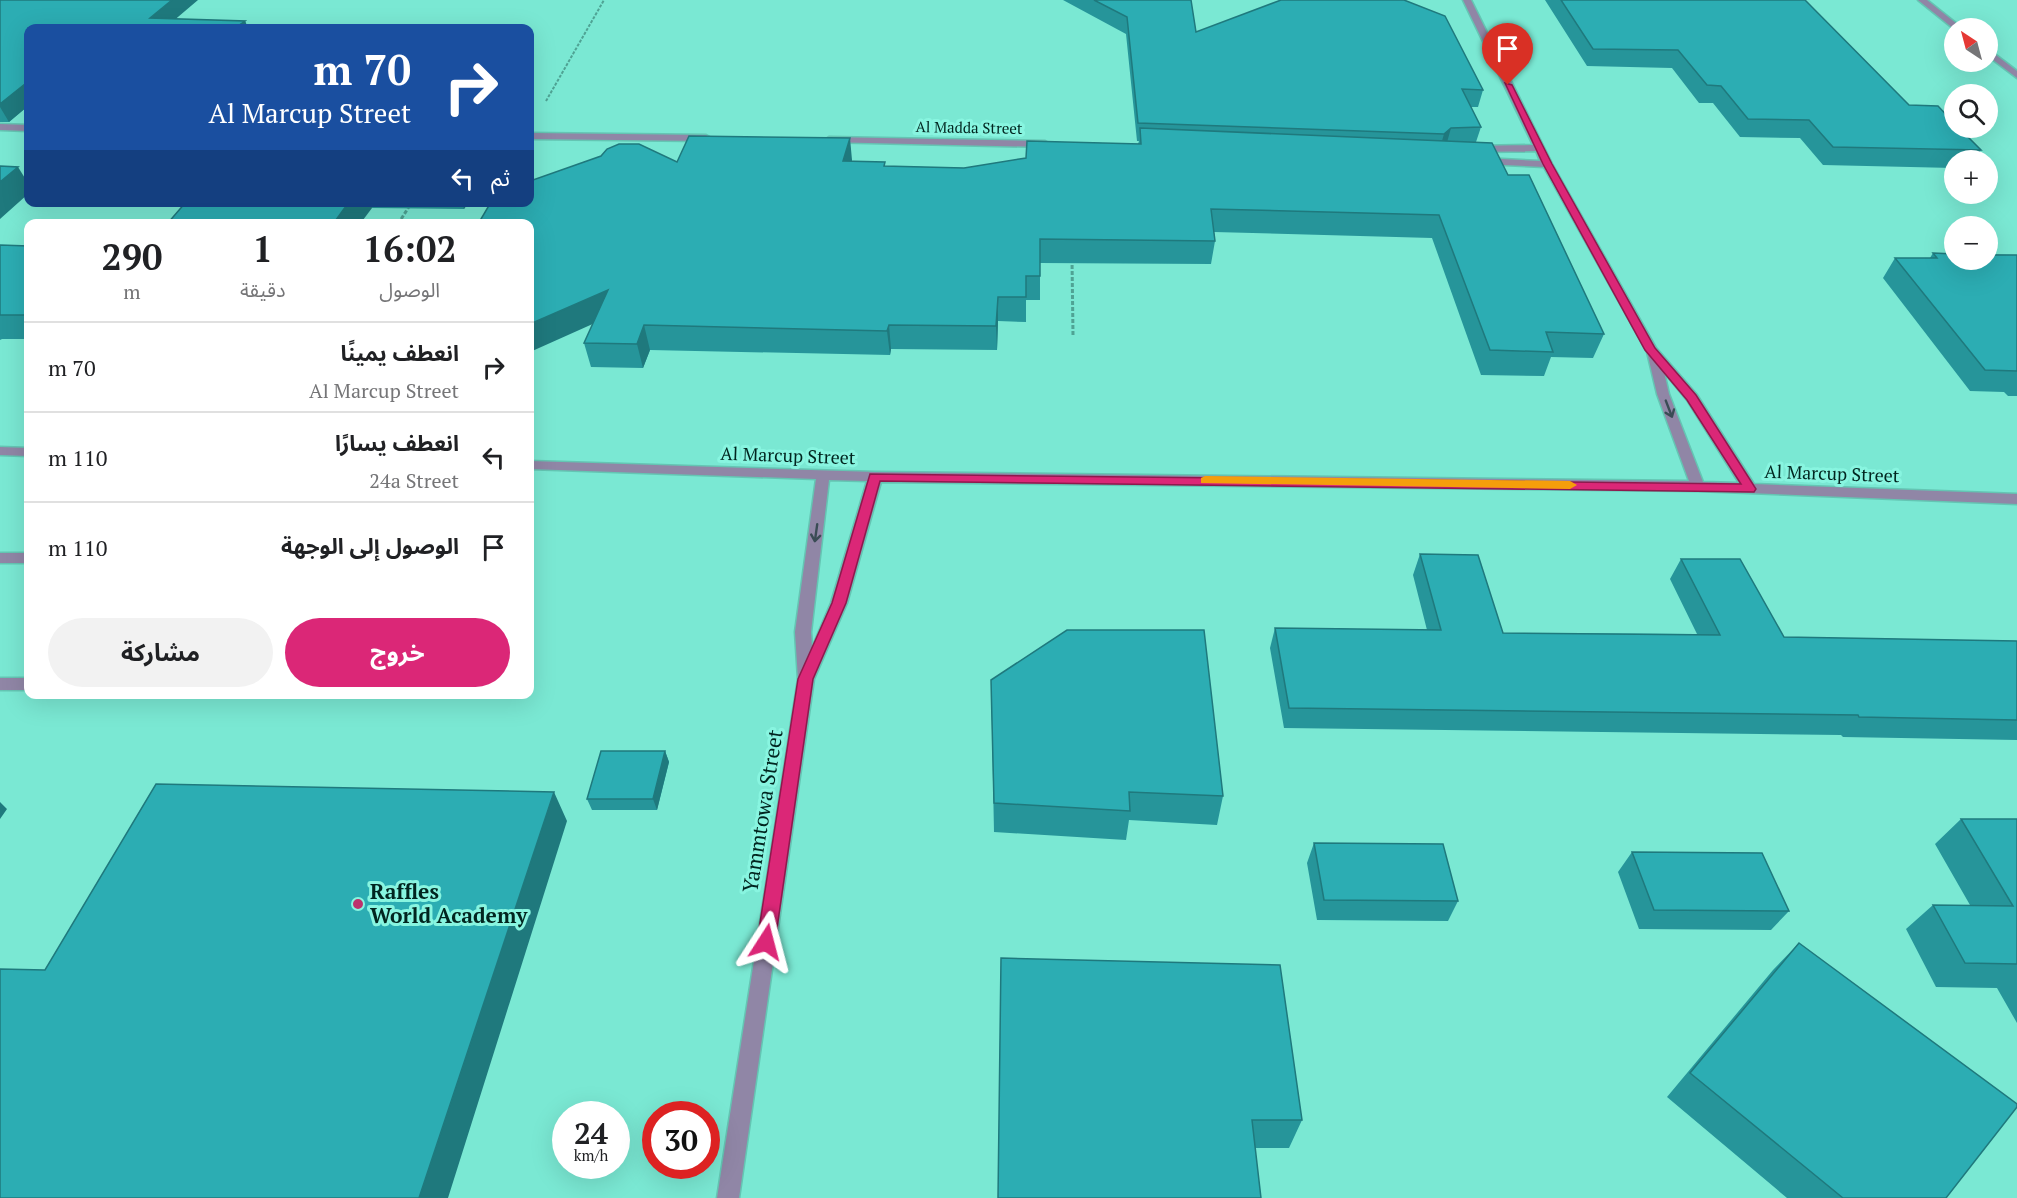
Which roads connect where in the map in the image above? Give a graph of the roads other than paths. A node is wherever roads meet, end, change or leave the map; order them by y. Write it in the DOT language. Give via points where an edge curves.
graph roads {
  1 [pos="1467,0"];
  2 [pos="1922,0"];
  3 [pos="1945,18"];
  4 [pos="1998,60"];
  5 [pos="2017,75"];
  6 [pos="0,127"];
  7 [pos="24,128"];
  8 [pos="534,136"];
  9 [pos="718,139"];
  10 [pos="812,140"];
  11 [pos="1060,144"];
  12 [pos="1539,148"];
  13 [pos="1464,149"];
  14 [pos="1477,160"];
  15 [pos="1547,164"];
  16 [pos="1653,353"];
  17 [pos="0,451"];
  18 [pos="24,452"];
  19 [pos="534,465"];
  20 [pos="824,475"];
  21 [pos="875,477"];
  22 [pos="1698,486"];
  23 [pos="1750,489"];
  24 [pos="2017,499"];
  25 [pos="0,558"];
  26 [pos="24,558"];
  27 [pos="806,679"];
  28 [pos="0,684"];
  29 [pos="24,684"];
  30 [pos="728,1198"];
  1 -- 12 [label="street"];
  2 -- 3 [label="street"];
  4 -- 5 [label="street"];
  6 -- 7 [label="street"];
  8 -- 9 [label="street"];
  10 -- 11 [label="street, Al Madda Street"];
  12 -- 13 [label="street"];
  12 -- 15 [label="street"];
  14 -- 15 [label="street"];
  15 -- 16 [label="street"];
  16 -- 22 [label="street, one-way" via="1663,394"];
  16 -- 23 [label="street" via="1692,398"];
  17 -- 18 [label="street"];
  19 -- 20 [label="street, Al Marcup Street"];
  20 -- 21 [label="street, Al Marcup Street"];
  20 -- 27 [label="street, Yammtowa Street, one-way" via="803,632"];
  21 -- 22 [label="street, Al Marcup Street"];
  21 -- 27 [label="street, Yammtowa Street" via="839,603"];
  22 -- 23 [label="street, Al Marcup Street"];
  23 -- 24 [label="street, Al Marcup Street"];
  25 -- 26 [label="street"];
  27 -- 30 [label="street, Yammtowa Street"];
  28 -- 29 [label="street"];
}
